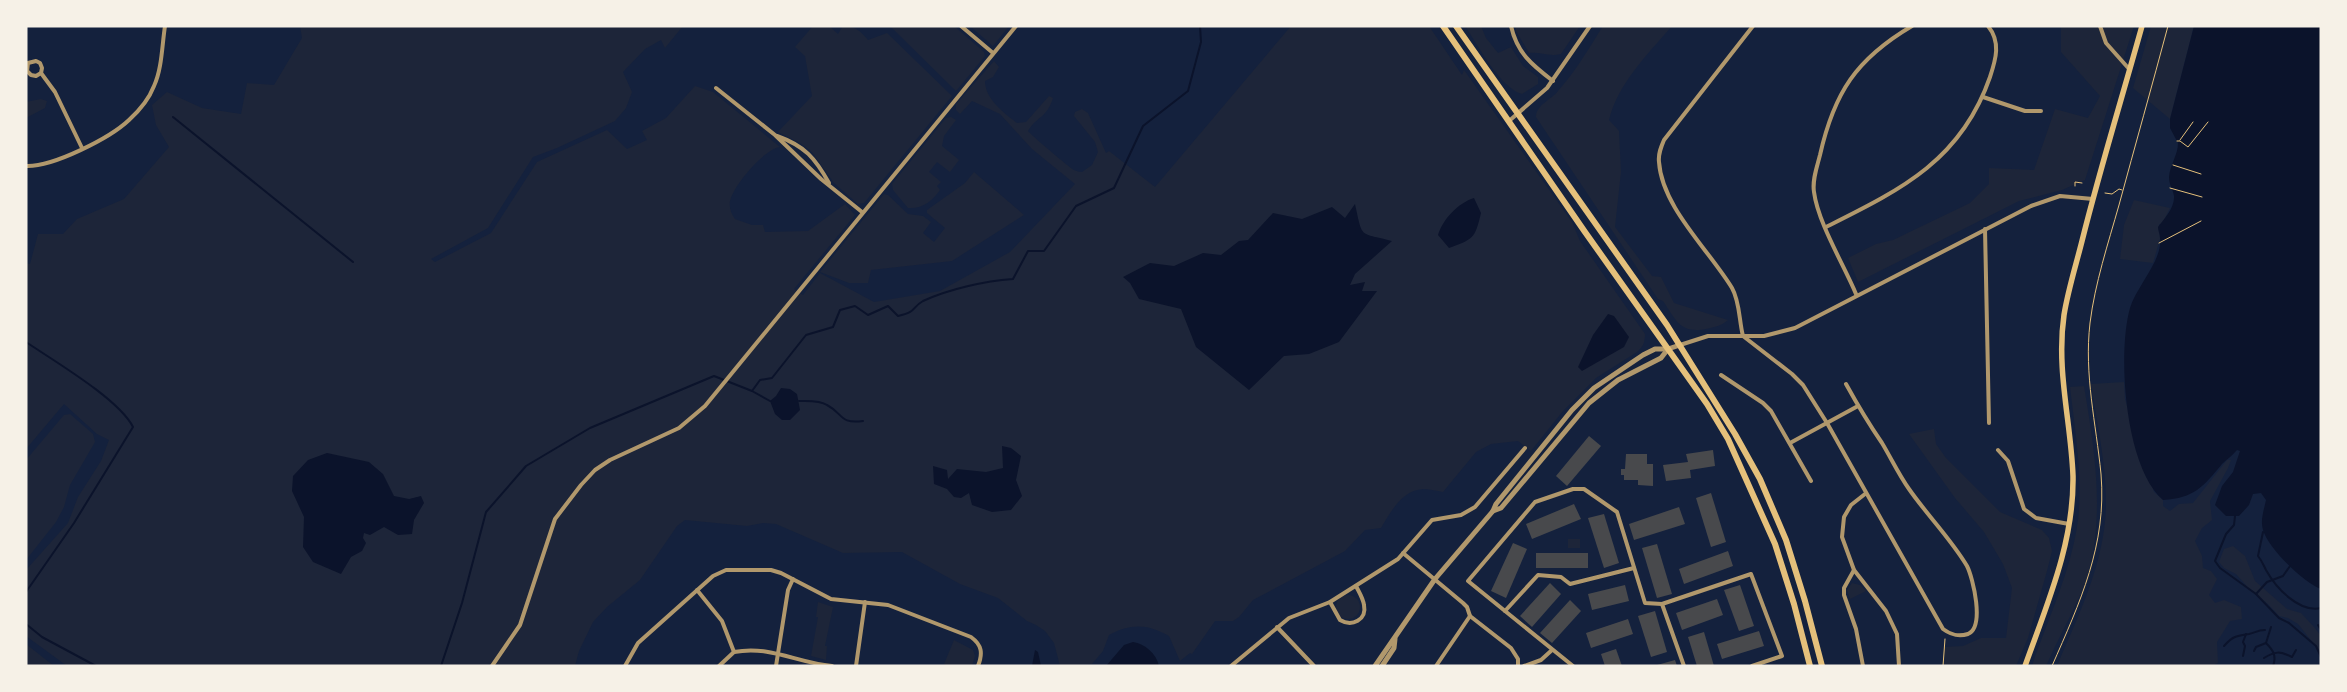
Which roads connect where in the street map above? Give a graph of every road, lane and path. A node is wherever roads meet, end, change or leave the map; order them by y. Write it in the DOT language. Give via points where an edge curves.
graph roads {
  1 [pos="165,26"];
  2 [pos="961,26"];
  3 [pos="1016,26"];
  4 [pos="1443,26"];
  5 [pos="1456,26"];
  6 [pos="1511,26"];
  7 [pos="1590,26"];
  8 [pos="1754,26"];
  9 [pos="1912,26"];
  10 [pos="1988,26"];
  11 [pos="2100,26"];
  12 [pos="2142,26"];
  13 [pos="2168,26"];
  14 [pos="993,53"];
  15 [pos="2130,70"];
  16 [pos="41,73"];
  17 [pos="1553,81"];
  18 [pos="716,88"];
  19 [pos="1983,97"];
  20 [pos="2041,111"];
  21 [pos="1518,114"];
  22 [pos="1509,121"];
  23 [pos="2193,122"];
  24 [pos="2208,122"];
  25 [pos="775,136"];
  26 [pos="2176,141"];
  27 [pos="2180,141"];
  28 [pos="82,148"];
  29 [pos="2173,165"];
  30 [pos="26,166"];
  31 [pos="2201,174"];
  32 [pos="2082,183"];
  33 [pos="831,185"];
  34 [pos="2075,186"];
  35 [pos="2170,188"];
  36 [pos="2123,190"];
  37 [pos="2104,193"];
  38 [pos="2202,197"];
  39 [pos="2093,199"];
  40 [pos="862,212"];
  41 [pos="2201,221"];
  42 [pos="1826,227"];
  43 [pos="1985,229"];
  44 [pos="2159,242"];
  45 [pos="1856,294"];
  46 [pos="1743,336"];
  47 [pos="1680,345"];
  48 [pos="1668,349"];
  49 [pos="1721,375"];
  50 [pos="1846,384"];
  51 [pos="1858,406"];
  52 [pos="1827,423"];
  53 [pos="1989,423"];
  54 [pos="1790,443"];
  55 [pos="1525,448"];
  56 [pos="1998,450"];
  57 [pos="1811,481"];
  58 [pos="1866,494"];
  59 [pos="1493,512"];
  60 [pos="2069,524"];
  61 [pos="1403,553"];
  62 [pos="1634,568"];
  63 [pos="1854,570"];
  64 [pos="793,579"];
  65 [pos="1435,579"];
  66 [pos="1356,586"];
  67 [pos="697,590"];
  68 [pos="865,602"];
  69 [pos="1330,602"];
  70 [pos="1662,604"];
  71 [pos="1505,610"];
  72 [pos="1470,616"];
  73 [pos="1277,627"];
  74 [pos="1395,639"];
  75 [pos="1945,639"];
  76 [pos="1552,650"];
  77 [pos="734,652"];
  78 [pos="779,654"];
  79 [pos="492,666"];
  80 [pos="625,666"];
  81 [pos="719,666"];
  82 [pos="776,666"];
  83 [pos="832,666"];
  84 [pos="856,666"];
  85 [pos="978,666"];
  86 [pos="1231,666"];
  87 [pos="1314,666"];
  88 [pos="1376,666"];
  89 [pos="1382,666"];
  90 [pos="1436,666"];
  91 [pos="1518,666"];
  92 [pos="1524,666"];
  93 [pos="1573,666"];
  94 [pos="1684,666"];
  95 [pos="1752,666"];
  96 [pos="1810,666"];
  97 [pos="1822,666"];
  98 [pos="1863,666"];
  99 [pos="1900,666"];
  100 [pos="1943,666"];
  101 [pos="2025,666"];
  102 [pos="2052,666"];
  1 -- 28 [label="street" via="156,84 149,98 117,130"];
  2 -- 14 [label="street"];
  3 -- 14 [label="street"];
  4 -- 22 [label="main road"];
  5 -- 21 [label="main road"];
  6 -- 17 [label="street" via="1525,58"];
  7 -- 17 [label="street"];
  8 -- 46 [label="street" via="1664,140 1659,161 1667,192 1732,289"];
  9 -- 42 [label="street" via="1880,47 1855,71 1835,104 1813,191"];
  10 -- 19 [label="street" via="1996,38 1998,49"];
  11 -- 15 [label="street" via="2106,44"];
  12 -- 15 [label="main road"];
  13 -- 36 [label="path"];
  14 -- 40 [label="street"];
  15 -- 39 [label="main road"];
  16 -- 16 [label="street" via="40,63 28,64 27,71 31,75"];
  16 -- 28 [label="street" via="55,92"];
  17 -- 21 [label="street"];
  18 -- 25 [label="street"];
  19 -- 20 [label="street" via="2025,111"];
  19 -- 42 [label="street" via="1953,144 1930,167 1894,192"];
  21 -- 22 [label="street"];
  21 -- 47 [label="main road"];
  22 -- 48 [label="main road"];
  23 -- 27 [label="path"];
  24 -- 27 [label="path" via="2188,146"];
  25 -- 33 [label="street"];
  25 -- 33 [label="street" via="809,153"];
  26 -- 27 [label="path"];
  28 -- 30 [label="street" via="48,163"];
  29 -- 31 [label="path"];
  32 -- 34 [label="path" via="2075,182"];
  33 -- 40 [label="street"];
  35 -- 38 [label="path"];
  36 -- 37 [label="path"];
  36 -- 102 [label="path" via="2094,299 2088,346 2087,373 2100,474 2098,539 2084,593"];
  39 -- 43 [label="street" via="2067,195 2046,200"];
  39 -- 60 [label="main road" via="2064,313 2061,349 2073,477"];
  40 -- 79 [label="street" via="692,419 610,460 581,485 556,519 520,625"];
  41 -- 44 [label="path"];
  42 -- 45 [label="street"];
  43 -- 45 [label="street"];
  43 -- 53 [label="street"];
  45 -- 46 [label="street" via="1795,328 1764,336"];
  46 -- 47 [label="street" via="1708,336"];
  46 -- 52 [label="street" via="1798,378"];
  47 -- 48 [label="street"];
  47 -- 97 [label="main road" via="1760,479 1786,540"];
  48 -- 59 [label="street" via="1661,358 1618,380 1589,403 1501,508"];
  48 -- 59 [label="street" via="1655,349 1643,355 1590,391 1496,504"];
  48 -- 96 [label="main road" via="1707,404 1749,484 1775,544"];
  49 -- 54 [label="street" via="1763,403"];
  50 -- 51 [label="street"];
  51 -- 52 [label="street"];
  51 -- 58 [label="street" via="1907,487 1968,567 1976,594 1977,616 1970,633 1960,636 1943,630"];
  52 -- 54 [label="street"];
  52 -- 58 [label="street"];
  54 -- 57 [label="street"];
  55 -- 61 [label="street" via="1475,507 1461,515 1432,520"];
  56 -- 60 [label="street" via="2008,460 2024,509 2036,518"];
  58 -- 63 [label="street" via="1852,505 1844,517 1842,528"];
  59 -- 65 [label="street"];
  60 -- 101 [label="main road" via="2063,560"];
  61 -- 65 [label="street"];
  61 -- 66 [label="street"];
  62 -- 70 [label="street" via="1645,602"];
  62 -- 71 [label="street" via="1570,584 1561,577 1538,575"];
  62 -- 71 [label="street" via="1617,512 1584,489 1573,489 1534,502 1468,581"];
  63 -- 98 [label="street" via="1844,588 1844,595 1856,629"];
  63 -- 99 [label="street" via="1886,611 1897,634"];
  64 -- 67 [label="street" via="771,570 726,570"];
  64 -- 68 [label="street" via="831,600"];
  64 -- 78 [label="street" via="788,590"];
  65 -- 72 [label="street" via="1467,607"];
  65 -- 74 [label="street"];
  66 -- 69 [label="street"];
  66 -- 69 [label="street" via="1364,606 1359,620 1350,623 1340,620"];
  67 -- 77 [label="street" via="722,621"];
  67 -- 80 [label="street" via="638,643"];
  68 -- 84 [label="street"];
  68 -- 85 [label="street" via="888,605 971,637 982,652"];
  69 -- 73 [label="street" via="1295,615"];
  70 -- 94 [label="street"];
  70 -- 95 [label="street" via="1751,574 1782,656"];
  71 -- 76 [label="street"];
  72 -- 90 [label="street"];
  72 -- 91 [label="street" via="1511,648 1518,659"];
  73 -- 86 [label="street"];
  73 -- 87 [label="street"];
  74 -- 88 [label="street"];
  74 -- 89 [label="street" via="1394,648"];
  75 -- 100 [label="path"];
  76 -- 92 [label="street" via="1541,660"];
  76 -- 93 [label="street"];
  77 -- 78 [label="street" via="755,649"];
  77 -- 81 [label="street"];
  78 -- 82 [label="street"];
  78 -- 83 [label="street"];
}
